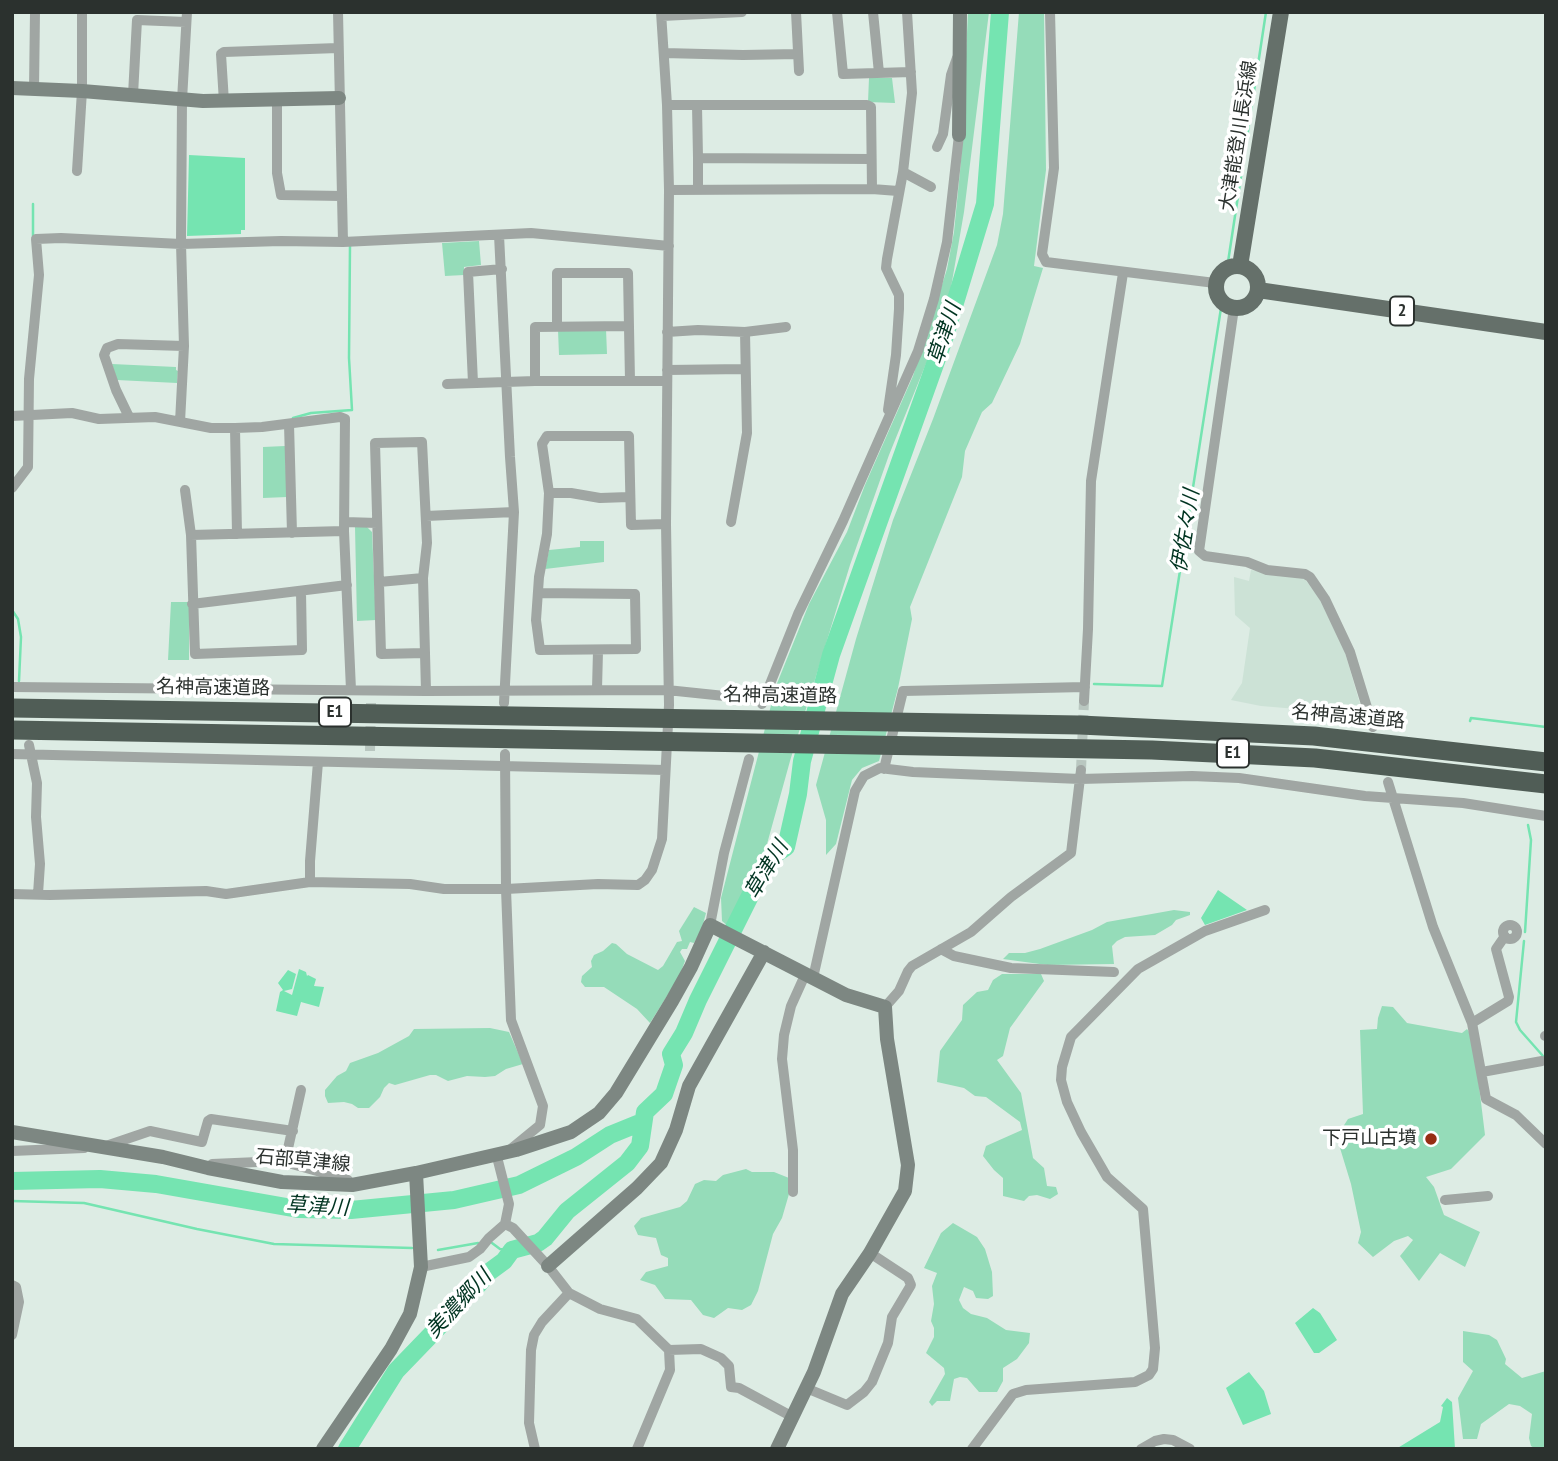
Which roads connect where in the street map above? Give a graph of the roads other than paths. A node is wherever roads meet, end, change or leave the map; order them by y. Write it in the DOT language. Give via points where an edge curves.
graph roads {
  1 [pos="35,12"];
  2 [pos="82,12"];
  3 [pos="338,12"];
  4 [pos="742,12"];
  5 [pos="796,12"];
  6 [pos="837,12"];
  7 [pos="873,12"];
  8 [pos="907,12"];
  9 [pos="960,12"];
  10 [pos="1050,12"];
  11 [pos="1281,12"];
  12 [pos="662,14"];
  13 [pos="187,17"];
  14 [pos="338,48"];
  15 [pos="664,53"];
  16 [pos="799,54"];
  17 [pos="959,55"];
  18 [pos="799,71"];
  19 [pos="911,72"];
  20 [pos="879,73"];
  21 [pos="12,89"];
  22 [pos="34,89"];
  23 [pos="82,91"];
  24 [pos="133,95"];
  25 [pos="339,98"];
  26 [pos="182,100"];
  27 [pos="276,101"];
  28 [pos="224,102"];
  29 [pos="667,105"];
  30 [pos="696,105"];
  31 [pos="959,135"];
  32 [pos="937,146"];
  33 [pos="698,158"];
  34 [pos="871,159"];
  35 [pos="77,171"];
  36 [pos="903,172"];
  37 [pos="931,187"];
  38 [pos="698,189"];
  39 [pos="872,189"];
  40 [pos="669,190"];
  41 [pos="898,191"];
  42 [pos="342,196"];
  43 [pos="499,234"];
  44 [pos="344,242"];
  45 [pos="181,244"];
  46 [pos="669,246"];
  47 [pos="1240,266"];
  48 [pos="502,269"];
  49 [pos="1123,273"];
  50 [pos="1215,283"];
  51 [pos="1258,290"];
  52 [pos="1234,308"];
  53 [pos="629,326"];
  54 [pos="557,327"];
  55 [pos="786,327"];
  56 [pos="667,332"];
  57 [pos="745,332"];
  58 [pos="1546,332"];
  59 [pos="184,346"];
  60 [pos="745,369"];
  61 [pos="667,375"];
  62 [pos="535,381"];
  63 [pos="630,381"];
  64 [pos="507,382"];
  65 [pos="473,383"];
  66 [pos="447,384"];
  67 [pos="12,416"];
  68 [pos="29,417"];
  69 [pos="129,417"];
  70 [pos="180,422"];
  71 [pos="886,423"];
  72 [pos="289,424"];
  73 [pos="235,428"];
  74 [pos="12,488"];
  75 [pos="185,490"];
  76 [pos="549,493"];
  77 [pos="629,497"];
  78 [pos="514,512"];
  79 [pos="426,516"];
  80 [pos="731,522"];
  81 [pos="377,523"];
  82 [pos="666,524"];
  83 [pos="344,527"];
  84 [pos="292,533"];
  85 [pos="237,534"];
  86 [pos="191,535"];
  87 [pos="423,578"];
  88 [pos="379,582"];
  89 [pos="346,585"];
  90 [pos="301,591"];
  91 [pos="539,593"];
  92 [pos="192,604"];
  93 [pos="598,651"];
  94 [pos="425,653"];
  95 [pos="12,687"];
  96 [pos="1085,687"];
  97 [pos="597,689"];
  98 [pos="351,690"];
  99 [pos="667,690"];
  100 [pos="371,691"];
  101 [pos="426,691"];
  102 [pos="504,691"];
  103 [pos="1084,701"];
  104 [pos="371,703"];
  105 [pos="504,703"];
  106 [pos="12,708"];
  107 [pos="1373,727"];
  108 [pos="12,730"];
  109 [pos="30,751"];
  110 [pos="12,754"];
  111 [pos="505,760"];
  112 [pos="749,760"];
  113 [pos="317,762"];
  114 [pos="1546,762"];
  115 [pos="884,769"];
  116 [pos="665,770"];
  117 [pos="1081,774"];
  118 [pos="1388,782"];
  119 [pos="1546,784"];
  120 [pos="1394,799"];
  121 [pos="1546,816"];
  122 [pos="310,882"];
  123 [pos="506,889"];
  124 [pos="12,894"];
  125 [pos="38,894"];
  126 [pos="1265,910"];
  127 [pos="715,927"];
  128 [pos="1505,936"];
  129 [pos="941,948"];
  130 [pos="766,953"];
  131 [pos="1114,972"];
  132 [pos="806,975"];
  133 [pos="885,1007"];
  134 [pos="1472,1023"];
  135 [pos="1542,1061"];
  136 [pos="1482,1072"];
  137 [pos="301,1090"];
  138 [pos="293,1131"];
  139 [pos="12,1132"];
  140 [pos="1546,1144"];
  141 [pos="102,1147"];
  142 [pos="12,1151"];
  143 [pos="501,1158"];
  144 [pos="285,1162"];
  145 [pos="208,1168"];
  146 [pos="416,1173"];
  147 [pos="352,1185"];
  148 [pos="793,1192"];
  149 [pos="1488,1196"];
  150 [pos="1445,1200"];
  151 [pos="509,1226"];
  152 [pos="870,1253"];
  153 [pos="544,1261"];
  154 [pos="421,1266"];
  155 [pos="12,1284"];
  156 [pos="569,1293"];
  157 [pos="12,1335"];
  158 [pos="669,1350"];
  159 [pos="806,1388"];
  160 [pos="791,1416"];
  161 [pos="323,1449"];
  162 [pos="535,1449"];
  163 [pos="636,1449"];
  164 [pos="777,1449"];
  165 [pos="972,1449"];
  166 [pos="1140,1449"];
  167 [pos="1189,1449"];
  1 -- 22 [label="street"];
  2 -- 23 [label="street"];
  3 -- 14 [label="street"];
  4 -- 12 [label="street"];
  5 -- 16 [label="street"];
  6 -- 20 [label="street" via="843,74"];
  7 -- 20 [label="street"];
  8 -- 19 [label="street"];
  9 -- 17 [label="street"];
  10 -- 49 [label="street" via="1054,168 1042,254 1046,262"];
  11 -- 47 [label="main road, 大津能登川長浜線"];
  12 -- 15 [label="street"];
  13 -- 24 [label="street" via="137,20"];
  13 -- 26 [label="street"];
  14 -- 25 [label="street"];
  14 -- 28 [label="street" via="224,52"];
  15 -- 16 [label="street"];
  15 -- 29 [label="street"];
  16 -- 18 [label="street"];
  17 -- 31 [label="street"];
  17 -- 32 [label="street"];
  19 -- 20 [label="street"];
  19 -- 36 [label="street"];
  21 -- 22 [label="street"];
  22 -- 23 [label="street"];
  23 -- 24 [label="street"];
  23 -- 35 [label="street"];
  24 -- 26 [label="street"];
  25 -- 27 [label="street"];
  25 -- 42 [label="street"];
  26 -- 28 [label="street"];
  26 -- 45 [label="street"];
  27 -- 28 [label="street"];
  27 -- 42 [label="street" via="281,195"];
  29 -- 30 [label="street"];
  29 -- 40 [label="street"];
  30 -- 33 [label="street"];
  30 -- 34 [label="street" via="867,105 871,107"];
  31 -- 71 [label="street" via="953,205 937,288 918,351"];
  33 -- 34 [label="street"];
  33 -- 38 [label="street"];
  34 -- 39 [label="street"];
  36 -- 37 [label="street"];
  36 -- 41 [label="street"];
  38 -- 39 [label="street"];
  38 -- 40 [label="street"];
  39 -- 41 [label="street"];
  40 -- 46 [label="street"];
  41 -- 71 [label="street" via="887,268 899,295 899,325"];
  42 -- 44 [label="street"];
  43 -- 44 [label="street"];
  43 -- 46 [label="street"];
  43 -- 48 [label="street"];
  44 -- 45 [label="street"];
  45 -- 59 [label="street"];
  45 -- 68 [label="street" via="36,239 39,275 30,352"];
  46 -- 56 [label="street"];
  47 -- 50 [label="main road" via="1227,268"];
  47 -- 51 [label="main road" via="1252,272"];
  48 -- 64 [label="street"];
  48 -- 65 [label="street" via="468,272"];
  49 -- 50 [label="street"];
  49 -- 96 [label="street" via="1091,481"];
  50 -- 52 [label="main road" via="1221,302"];
  51 -- 52 [label="main road" via="1252,302"];
  51 -- 58 [label="main road, 2"];
  52 -- 107 [label="street" via="1199,551 1310,577 1350,652"];
  53 -- 54 [label="street"];
  53 -- 54 [label="street" via="628,274 557,273"];
  53 -- 63 [label="street"];
  54 -- 62 [label="street" via="535,327"];
  55 -- 57 [label="street"];
  56 -- 57 [label="street"];
  56 -- 61 [label="street"];
  57 -- 60 [label="street"];
  59 -- 69 [label="street" via="118,344 107,348 104,355"];
  59 -- 70 [label="street"];
  60 -- 61 [label="street"];
  60 -- 80 [label="street" via="747,433"];
  61 -- 63 [label="street"];
  61 -- 82 [label="street"];
  62 -- 63 [label="street"];
  62 -- 64 [label="street"];
  64 -- 65 [label="street"];
  64 -- 78 [label="street"];
  65 -- 66 [label="street"];
  67 -- 68 [label="street"];
  68 -- 69 [label="street" via="72,413 99,419"];
  68 -- 74 [label="street" via="29,467"];
  69 -- 70 [label="street"];
  70 -- 73 [label="street"];
  71 -- 99 [label="street" via="762,702"];
  72 -- 73 [label="street"];
  72 -- 83 [label="street" via="345,419"];
  72 -- 84 [label="street"];
  73 -- 85 [label="street"];
  75 -- 86 [label="street"];
  76 -- 77 [label="street"];
  76 -- 77 [label="street" via="541,444 544,438 629,436"];
  76 -- 91 [label="street"];
  77 -- 82 [label="street" via="631,525"];
  78 -- 79 [label="street"];
  78 -- 102 [label="street"];
  79 -- 81 [label="street" via="422,442 375,443"];
  79 -- 87 [label="street"];
  81 -- 83 [label="street"];
  81 -- 88 [label="street"];
  82 -- 99 [label="street"];
  83 -- 84 [label="street"];
  83 -- 89 [label="street"];
  84 -- 85 [label="street"];
  85 -- 86 [label="street"];
  86 -- 92 [label="street"];
  87 -- 88 [label="street"];
  87 -- 94 [label="street"];
  88 -- 94 [label="street" via="381,654"];
  89 -- 90 [label="street"];
  89 -- 98 [label="street"];
  90 -- 92 [label="street"];
  90 -- 92 [label="street" via="302,650 195,654"];
  91 -- 93 [label="street" via="540,650"];
  91 -- 93 [label="street" via="635,594 636,649"];
  93 -- 97 [label="street"];
  94 -- 101 [label="street"];
  95 -- 98 [label="street" via="31,692"];
  96 -- 103 [label="street"];
  96 -- 115 [label="street" via="903,691"];
  97 -- 99 [label="street"];
  97 -- 102 [label="street"];
  98 -- 100 [label="street"];
  99 -- 116 [label="street"];
  100 -- 101 [label="street"];
  100 -- 104 [label="street"];
  101 -- 102 [label="street"];
  102 -- 105 [label="street"];
  106 -- 114 [label="highway, 名神高速道路 / E1" via="1080,725 1276,734"];
  108 -- 119 [label="highway, E1" via="1253,754"];
  109 -- 110 [label="street"];
  109 -- 113 [label="street"];
  109 -- 125 [label="street" via="37,783"];
  111 -- 113 [label="street" via="370,757"];
  111 -- 116 [label="street"];
  111 -- 123 [label="street"];
  112 -- 127 [label="street" via="718,877"];
  113 -- 122 [label="street"];
  115 -- 117 [label="street"];
  115 -- 132 [label="street" via="864,776 855,791"];
  116 -- 123 [label="street" via="662,839 645,880 638,885"];
  117 -- 120 [label="street" via="1239,778"];
  117 -- 129 [label="street" via="1071,853 971,932"];
  118 -- 120 [label="street"];
  120 -- 121 [label="street" via="1463,803"];
  120 -- 134 [label="street" via="1433,927"];
  122 -- 123 [label="street"];
  122 -- 125 [label="street" via="226,894"];
  123 -- 143 [label="street" via="511,1020 543,1106 540,1125"];
  124 -- 125 [label="street"];
  126 -- 165 [label="street" via="1205,930 1138,969 1071,1037 1065,1055 1061,1080 1081,1132 1107,1177 1143,1209 1153,1369 1135,1382 1013,1394"];
  127 -- 130 [label="street"];
  127 -- 143 [label="street, 石部草津線" via="617,1093 599,1113 570,1132"];
  128 -- 134 [label="street" via="1496,949 1508,1002"];
  129 -- 131 [label="street" via="954,956 1011,968"];
  129 -- 133 [label="street" via="908,971"];
  130 -- 132 [label="street"];
  130 -- 153 [label="street" via="689,1086 661,1163 637,1188"];
  132 -- 133 [label="street" via="846,995"];
  132 -- 148 [label="street" via="791,1006 782,1059"];
  133 -- 152 [label="street" via="908,1165 905,1191"];
  134 -- 136 [label="street"];
  135 -- 136 [label="street"];
  136 -- 140 [label="street" via="1486,1099 1516,1115"];
  137 -- 138 [label="street"];
  138 -- 141 [label="street" via="211,1119 202,1142 150,1131"];
  138 -- 144 [label="street"];
  139 -- 141 [label="street, 石部草津線"];
  141 -- 142 [label="street"];
  141 -- 145 [label="street, 石部草津線"];
  143 -- 146 [label="street, 石部草津線"];
  143 -- 151 [label="street"];
  144 -- 145 [label="street" via="212,1164"];
  144 -- 147 [label="street"];
  145 -- 147 [label="street, 石部草津線" via="282,1182"];
  146 -- 147 [label="street, 石部草津線"];
  146 -- 154 [label="street"];
  149 -- 150 [label="street"];
  151 -- 153 [label="street"];
  151 -- 154 [label="street" via="469,1257"];
  152 -- 159 [label="street" via="842,1294"];
  152 -- 159 [label="street" via="908,1278 911,1285 892,1317 888,1343 872,1382 847,1405"];
  153 -- 156 [label="street"];
  154 -- 161 [label="street" via="403,1329"];
  155 -- 157 [label="street" via="19,1302"];
  156 -- 158 [label="street" via="600,1309 637,1319"];
  156 -- 162 [label="street" via="534,1335 529,1423"];
  158 -- 160 [label="street" via="701,1349 721,1358 729,1366 731,1387"];
  158 -- 163 [label="street" via="670,1370"];
  159 -- 160 [label="street"];
  160 -- 164 [label="street"];
  166 -- 167 [label="street" via="1164,1439"];
}
